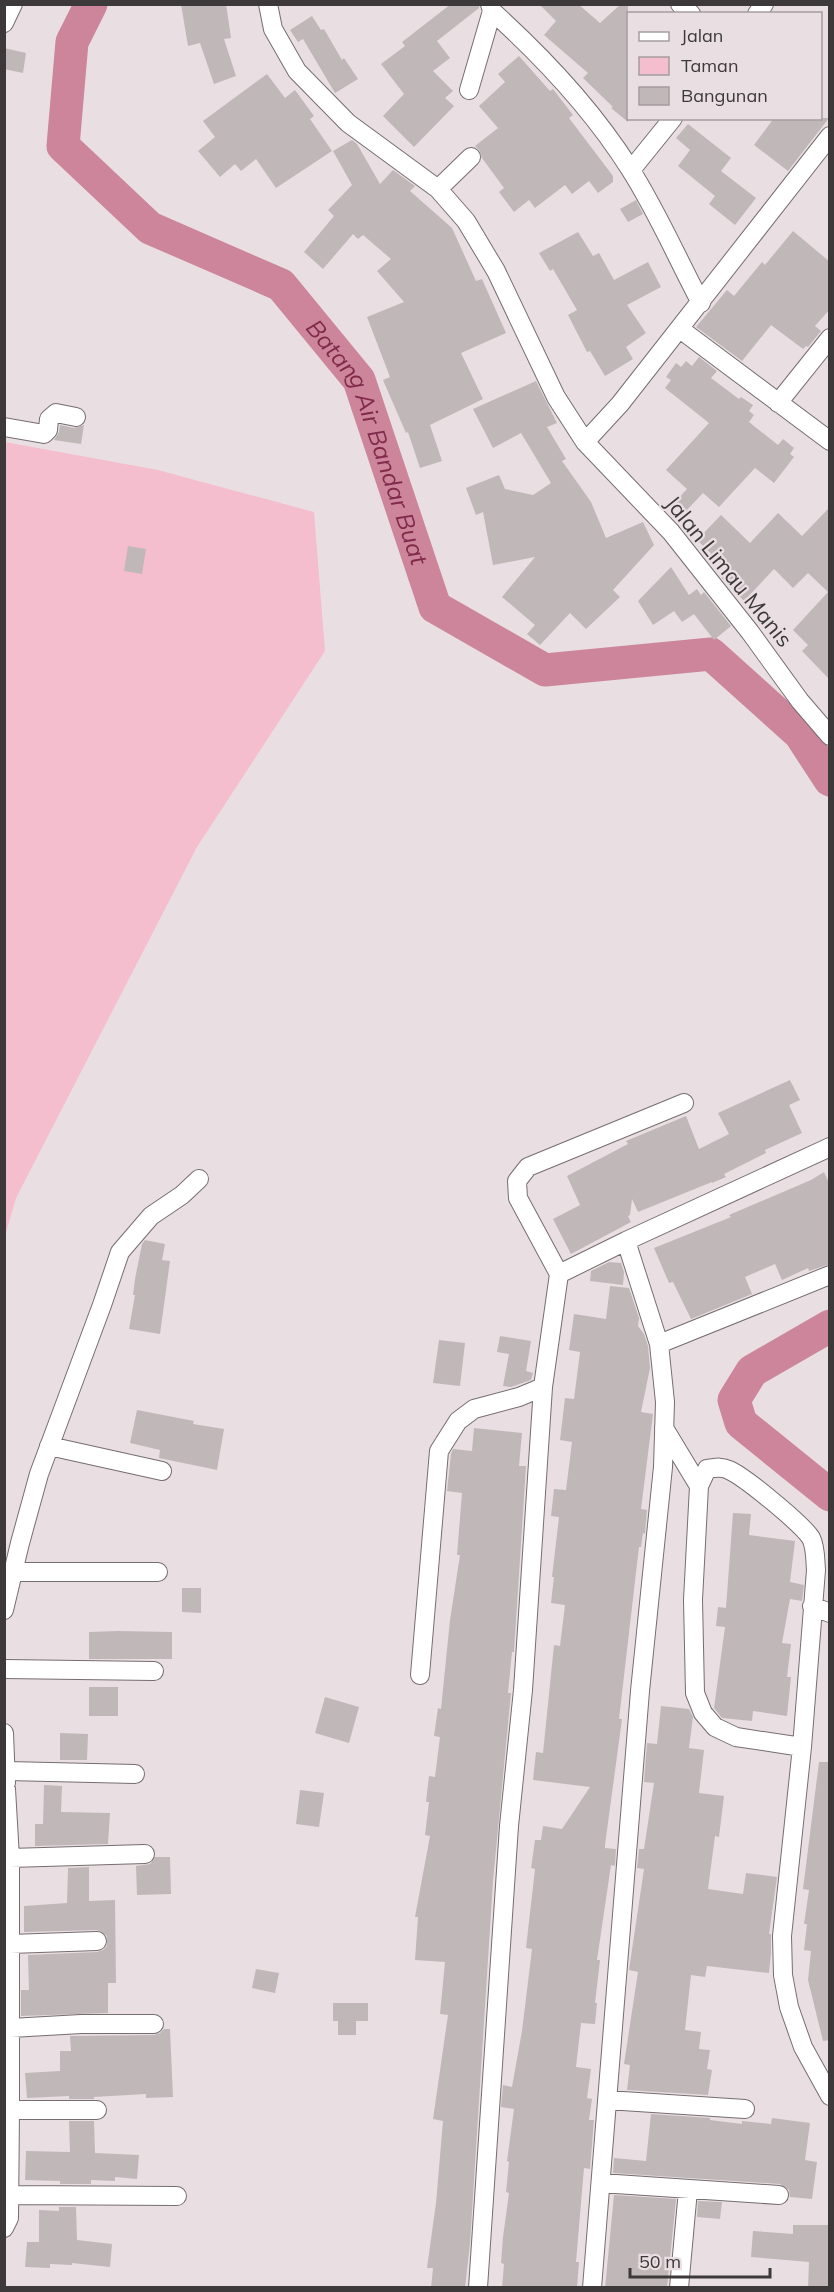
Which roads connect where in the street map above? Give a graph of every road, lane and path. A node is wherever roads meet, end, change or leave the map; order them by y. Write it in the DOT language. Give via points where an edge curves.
graph roads {
  1 [pos="13,4"];
  2 [pos="268,4"];
  3 [pos="491,8"];
  4 [pos="4,23"];
  5 [pos="469,90"];
  6 [pos="670,120"];
  7 [pos="830,136"];
  8 [pos="471,157"];
  9 [pos="631,170"];
  10 [pos="438,189"];
  11 [pos="701,303"];
  12 [pos="680,329"];
  13 [pos="830,338"];
  14 [pos="778,403"];
  15 [pos="76,417"];
  16 [pos="4,427"];
  17 [pos="830,441"];
  18 [pos="585,442"];
  19 [pos="830,736"];
  20 [pos="684,1103"];
  21 [pos="830,1147"];
  22 [pos="199,1179"];
  23 [pos="626,1241"];
  24 [pos="559,1274"];
  25 [pos="830,1275"];
  26 [pos="659,1344"];
  27 [pos="543,1387"];
  28 [pos="663,1428"];
  29 [pos="49,1446"];
  30 [pos="162,1471"];
  31 [pos="699,1486"];
  32 [pos="13,1572"];
  33 [pos="158,1572"];
  34 [pos="812,1606"];
  35 [pos="4,1610"];
  36 [pos="830,1613"];
  37 [pos="4,1669"];
  38 [pos="154,1671"];
  39 [pos="420,1675"];
  40 [pos="4,1733"];
  41 [pos="802,1748"];
  42 [pos="135,1774"];
  43 [pos="6,1784"];
  44 [pos="145,1854"];
  45 [pos="10,1858"];
  46 [pos="98,1941"];
  47 [pos="10,1944"];
  48 [pos="154,2024"];
  49 [pos="11,2028"];
  50 [pos="830,2096"];
  51 [pos="606,2100"];
  52 [pos="744,2109"];
  53 [pos="10,2110"];
  54 [pos="97,2110"];
  55 [pos="601,2183"];
  56 [pos="688,2190"];
  57 [pos="10,2195"];
  58 [pos="779,2195"];
  59 [pos="177,2196"];
  60 [pos="4,2228"];
  61 [pos="478,2288"];
  62 [pos="592,2288"];
  63 [pos="679,2288"];
  1 -- 4 [label="street"];
  2 -- 10 [label="street, Jalan Limau Manis" via="273,29 297,71 348,123"];
  3 -- 5 [label="street"];
  3 -- 9 [label="street" via="555,72"];
  6 -- 9 [label="street"];
  7 -- 11 [label="street"];
  8 -- 10 [label="street"];
  9 -- 11 [label="street"];
  10 -- 18 [label="street, Jalan Limau Manis" via="465,221 496,271 556,397"];
  11 -- 12 [label="street"];
  12 -- 14 [label="street"];
  12 -- 18 [label="street"];
  13 -- 14 [label="street"];
  14 -- 17 [label="street"];
  15 -- 16 [label="street" via="56,413 49,419 44,434"];
  18 -- 19 [label="street, Jalan Limau Manis" via="671,532"];
  20 -- 24 [label="street" via="528,1167 517,1181 518,1198"];
  21 -- 23 [label="street"];
  22 -- 29 [label="street" via="151,1216 120,1252"];
  23 -- 24 [label="street"];
  23 -- 26 [label="street"];
  24 -- 27 [label="street"];
  25 -- 26 [label="street"];
  26 -- 28 [label="street" via="665,1402"];
  27 -- 39 [label="street" via="474,1409 458,1421 439,1451"];
  27 -- 61 [label="street"];
  28 -- 31 [label="street"];
  28 -- 51 [label="street" via="663,1467"];
  29 -- 30 [label="street"];
  29 -- 32 [label="street"];
  31 -- 34 [label="street" via="707,1469 730,1470 801,1526 815,1551"];
  31 -- 41 [label="street" via="693,1600 694,1693 715,1727 736,1737"];
  32 -- 33 [label="street"];
  32 -- 35 [label="street"];
  34 -- 36 [label="street"];
  34 -- 41 [label="street"];
  37 -- 38 [label="street"];
  40 -- 43 [label="street"];
  41 -- 50 [label="street" via="782,1936 783,1975 803,2047"];
  42 -- 43 [label="street"];
  43 -- 45 [label="street"];
  44 -- 45 [label="street"];
  45 -- 47 [label="street"];
  46 -- 47 [label="street"];
  47 -- 49 [label="street"];
  48 -- 49 [label="street"];
  49 -- 53 [label="street"];
  51 -- 52 [label="street"];
  51 -- 55 [label="street"];
  53 -- 54 [label="street"];
  53 -- 57 [label="street"];
  55 -- 56 [label="street"];
  55 -- 62 [label="street"];
  56 -- 58 [label="street"];
  56 -- 63 [label="street"];
  57 -- 59 [label="street"];
  57 -- 60 [label="street" via="9,2218"];
}
